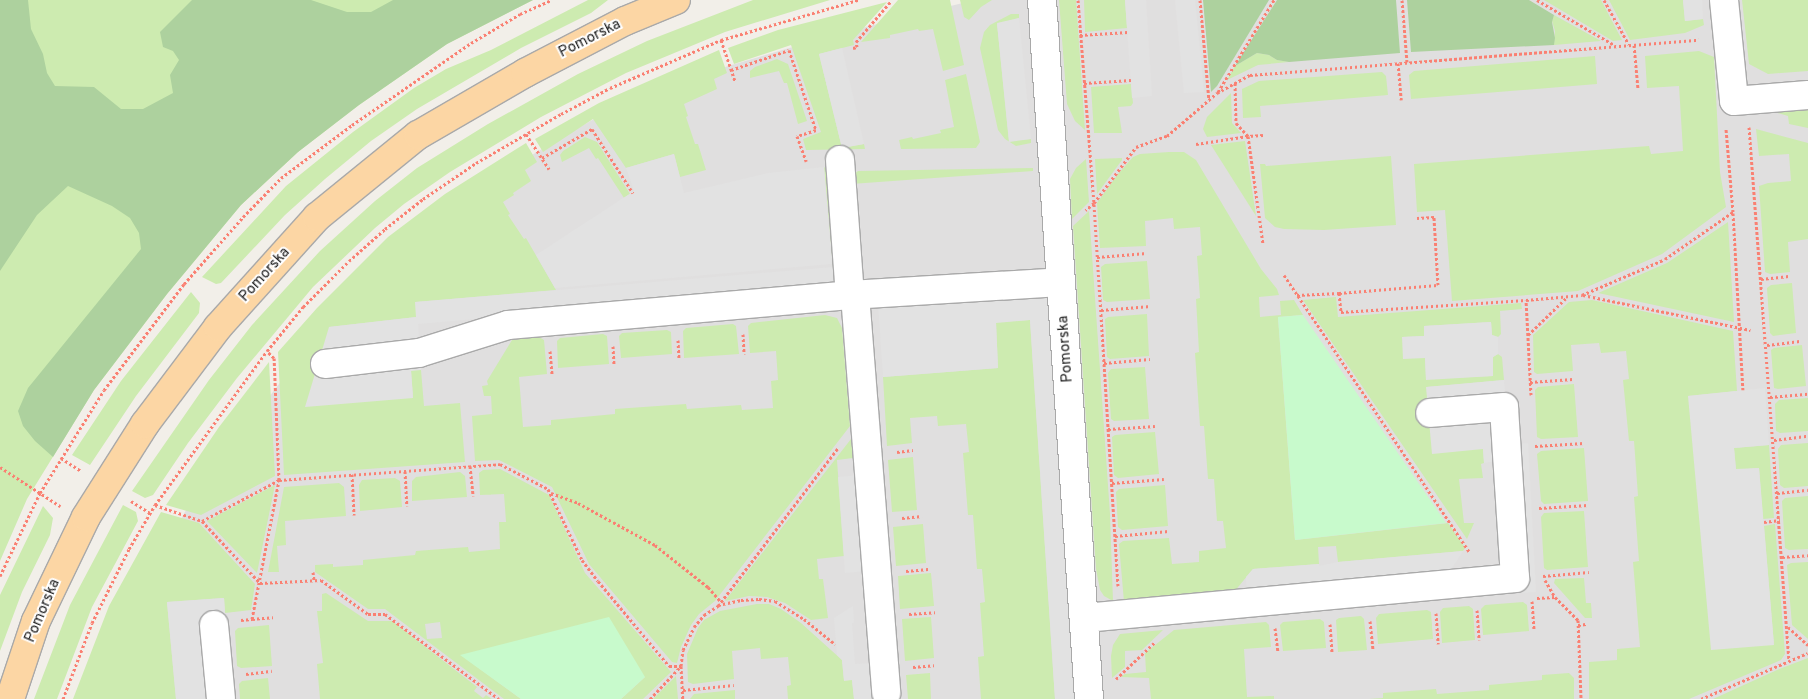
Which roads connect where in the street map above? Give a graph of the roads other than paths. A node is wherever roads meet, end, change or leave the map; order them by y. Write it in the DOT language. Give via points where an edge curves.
graph roads {
  1 [pos="676,0"];
  2 [pos="1042,0"];
  3 [pos="1724,0"];
  4 [pos="1808,95"];
  5 [pos="840,160"];
  6 [pos="1062,282"];
  7 [pos="853,295"];
  8 [pos="326,364"];
  9 [pos="1430,413"];
  10 [pos="1085,618"];
  11 [pos="214,625"];
  12 [pos="886,693"];
  13 [pos="10,699"];
  14 [pos="221,699"];
  15 [pos="1089,699"];
  1 -- 13 [label="main road, Pomorska" via="525,72 418,136 317,217 218,327 145,424 84,521 36,622"];
  2 -- 6 [label="street, Pomorska"];
  3 -- 4 [label="street" via="1734,100"];
  5 -- 7 [label="street"];
  6 -- 7 [label="street"];
  6 -- 10 [label="street, Pomorska"];
  7 -- 8 [label="street" via="508,325 419,352"];
  7 -- 12 [label="street"];
  9 -- 10 [label="street" via="1504,407 1514,578 1483,591"];
  10 -- 15 [label="street, Pomorska"];
  11 -- 14 [label="street"];
}
